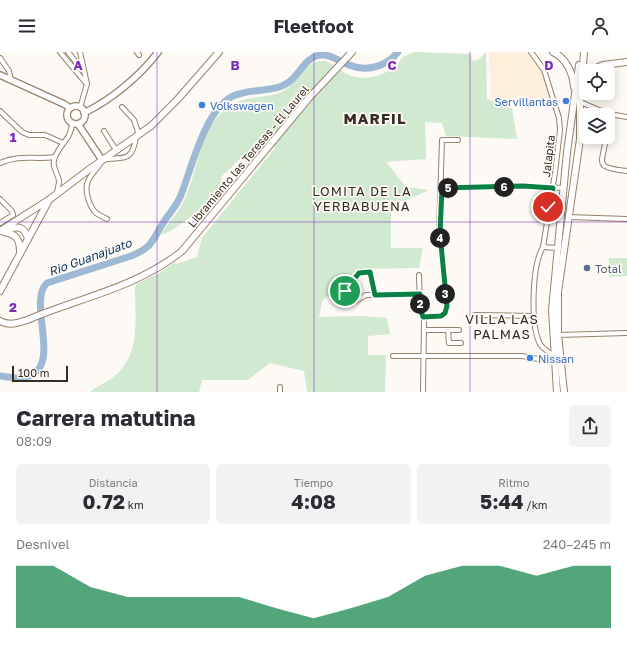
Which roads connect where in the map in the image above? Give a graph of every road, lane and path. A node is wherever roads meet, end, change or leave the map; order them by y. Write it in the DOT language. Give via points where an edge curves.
graph roads {
  1 [pos="60,52"];
  2 [pos="68,52"];
  3 [pos="80,52"];
  4 [pos="158,52"];
  5 [pos="218,52"];
  6 [pos="352,52"];
  7 [pos="531,52"];
  8 [pos="553,52"];
  9 [pos="580,52"];
  10 [pos="584,52"];
  11 [pos="0,58"];
  12 [pos="627,62"];
  13 [pos="583,64"];
  14 [pos="611,64"];
  15 [pos="84,71"];
  16 [pos="0,75"];
  17 [pos="11,80"];
  18 [pos="87,84"];
  19 [pos="578,100"];
  20 [pos="122,107"];
  21 [pos="70,108"];
  22 [pos="80,108"];
  23 [pos="580,108"];
  24 [pos="594,108"];
  25 [pos="0,111"];
  26 [pos="84,113"];
  27 [pos="615,115"];
  28 [pos="627,117"];
  29 [pos="75,123"];
  30 [pos="104,131"];
  31 [pos="138,136"];
  32 [pos="458,140"];
  33 [pos="63,143"];
  34 [pos="579,144"];
  35 [pos="605,144"];
  36 [pos="116,150"];
  37 [pos="55,157"];
  38 [pos="102,160"];
  39 [pos="0,163"];
  40 [pos="627,171"];
  41 [pos="442,188"];
  42 [pos="553,188"];
  43 [pos="563,188"];
  44 [pos="56,194"];
  45 [pos="0,199"];
  46 [pos="50,199"];
  47 [pos="568,217"];
  48 [pos="107,219"];
  49 [pos="627,219"];
  50 [pos="0,223"];
  51 [pos="1,232"];
  52 [pos="28,239"];
  53 [pos="543,247"];
  54 [pos="557,248"];
  55 [pos="20,254"];
  56 [pos="419,274"];
  57 [pos="0,291"];
  58 [pos="341,294"];
  59 [pos="420,294"];
  60 [pos="375,295"];
  61 [pos="356,301"];
  62 [pos="475,315"];
  63 [pos="533,316"];
  64 [pos="423,318"];
  65 [pos="0,321"];
  66 [pos="424,330"];
  67 [pos="448,330"];
  68 [pos="459,330"];
  69 [pos="627,334"];
  70 [pos="558,335"];
  71 [pos="461,343"];
  72 [pos="393,356"];
  73 [pos="423,356"];
  74 [pos="554,359"];
  75 [pos="280,387"];
  76 [pos="280,392"];
  77 [pos="422,392"];
  78 [pos="557,392"];
  79 [pos="563,392"];
  1 -- 18 [label="street"];
  2 -- 15 [label="street"];
  3 -- 15 [label="street"];
  4 -- 26 [label="street" via="124,86 96,108"];
  5 -- 31 [label="main road" via="160,118"];
  6 -- 65 [label="main road, Libramiento las Teresas - El Laurel" via="182,251 155,270 137,278 27,320 14,324"];
  7 -- 42 [label="street, Jalapita" via="544,70 560,118"];
  8 -- 19 [label="main road" via="570,71"];
  9 -- 19 [label="main road"];
  10 -- 13 [label="main road"];
  11 -- 17 [label="street" via="9,71"];
  12 -- 14 [label="main road"];
  15 -- 18 [label="street"];
  16 -- 17 [label="street"];
  17 -- 21 [label="street"];
  18 -- 22 [label="street"];
  19 -- 23 [label="main road"];
  19 -- 24 [label="street"];
  19 -- 43 [label="main road" via="566,152"];
  20 -- 31 [label="street" via="134,120"];
  21 -- 22 [label="street"];
  21 -- 29 [label="street" via="67,116"];
  22 -- 26 [label="street"];
  25 -- 33 [label="street" via="22,132 29,135 45,135"];
  26 -- 29 [label="street" via="83,120"];
  27 -- 28 [label="street"];
  29 -- 33 [label="street" via="71,134"];
  29 -- 38 [label="street"];
  30 -- 36 [label="street"];
  31 -- 36 [label="main road"];
  31 -- 38 [label="street" via="133,153 126,158"];
  32 -- 41 [label="street" via="442,140"];
  33 -- 37 [label="street"];
  34 -- 47 [label="main road"];
  35 -- 40 [label="street" via="601,162 607,168"];
  36 -- 38 [label="main road"];
  37 -- 39 [label="street" via="18,157"];
  37 -- 44 [label="street" via="53,166 59,182"];
  38 -- 44 [label="main road"];
  38 -- 48 [label="street" via="87,188 92,208"];
  41 -- 42 [label="street"];
  41 -- 64 [label="street" via="440,234 447,306 441,316"];
  42 -- 43 [label="street"];
  42 -- 53 [label="street, Jalapita"];
  43 -- 54 [label="main road"];
  44 -- 46 [label="main road"];
  45 -- 50 [label="street" via="12,210 13,215"];
  46 -- 51 [label="main road"];
  46 -- 52 [label="main road"];
  47 -- 49 [label="street"];
  47 -- 70 [label="main road" via="559,281"];
  51 -- 52 [label="main road" via="21,228 26,232"];
  51 -- 55 [label="main road" via="11,233 17,237 20,242"];
  52 -- 55 [label="main road"];
  53 -- 54 [label="street"];
  53 -- 63 [label="street, Jalapita" via="536,270"];
  54 -- 74 [label="main road" via="552,310"];
  55 -- 57 [label="main road"];
  56 -- 59 [label="street"];
  58 -- 60 [label="street" via="359,273 370,272"];
  59 -- 60 [label="street"];
  59 -- 64 [label="street"];
  60 -- 61 [label="street" via="366,295"];
  62 -- 63 [label="street"];
  63 -- 74 [label="street, Jalapita" via="540,344"];
  64 -- 66 [label="street"];
  66 -- 67 [label="street"];
  66 -- 73 [label="street"];
  67 -- 68 [label="street"];
  67 -- 71 [label="street" via="449,343"];
  69 -- 70 [label="street"];
  70 -- 79 [label="main road"];
  72 -- 73 [label="street"];
  73 -- 74 [label="street" via="522,356"];
  73 -- 77 [label="street"];
  74 -- 78 [label="main road"];
  75 -- 76 [label="street"];
}
